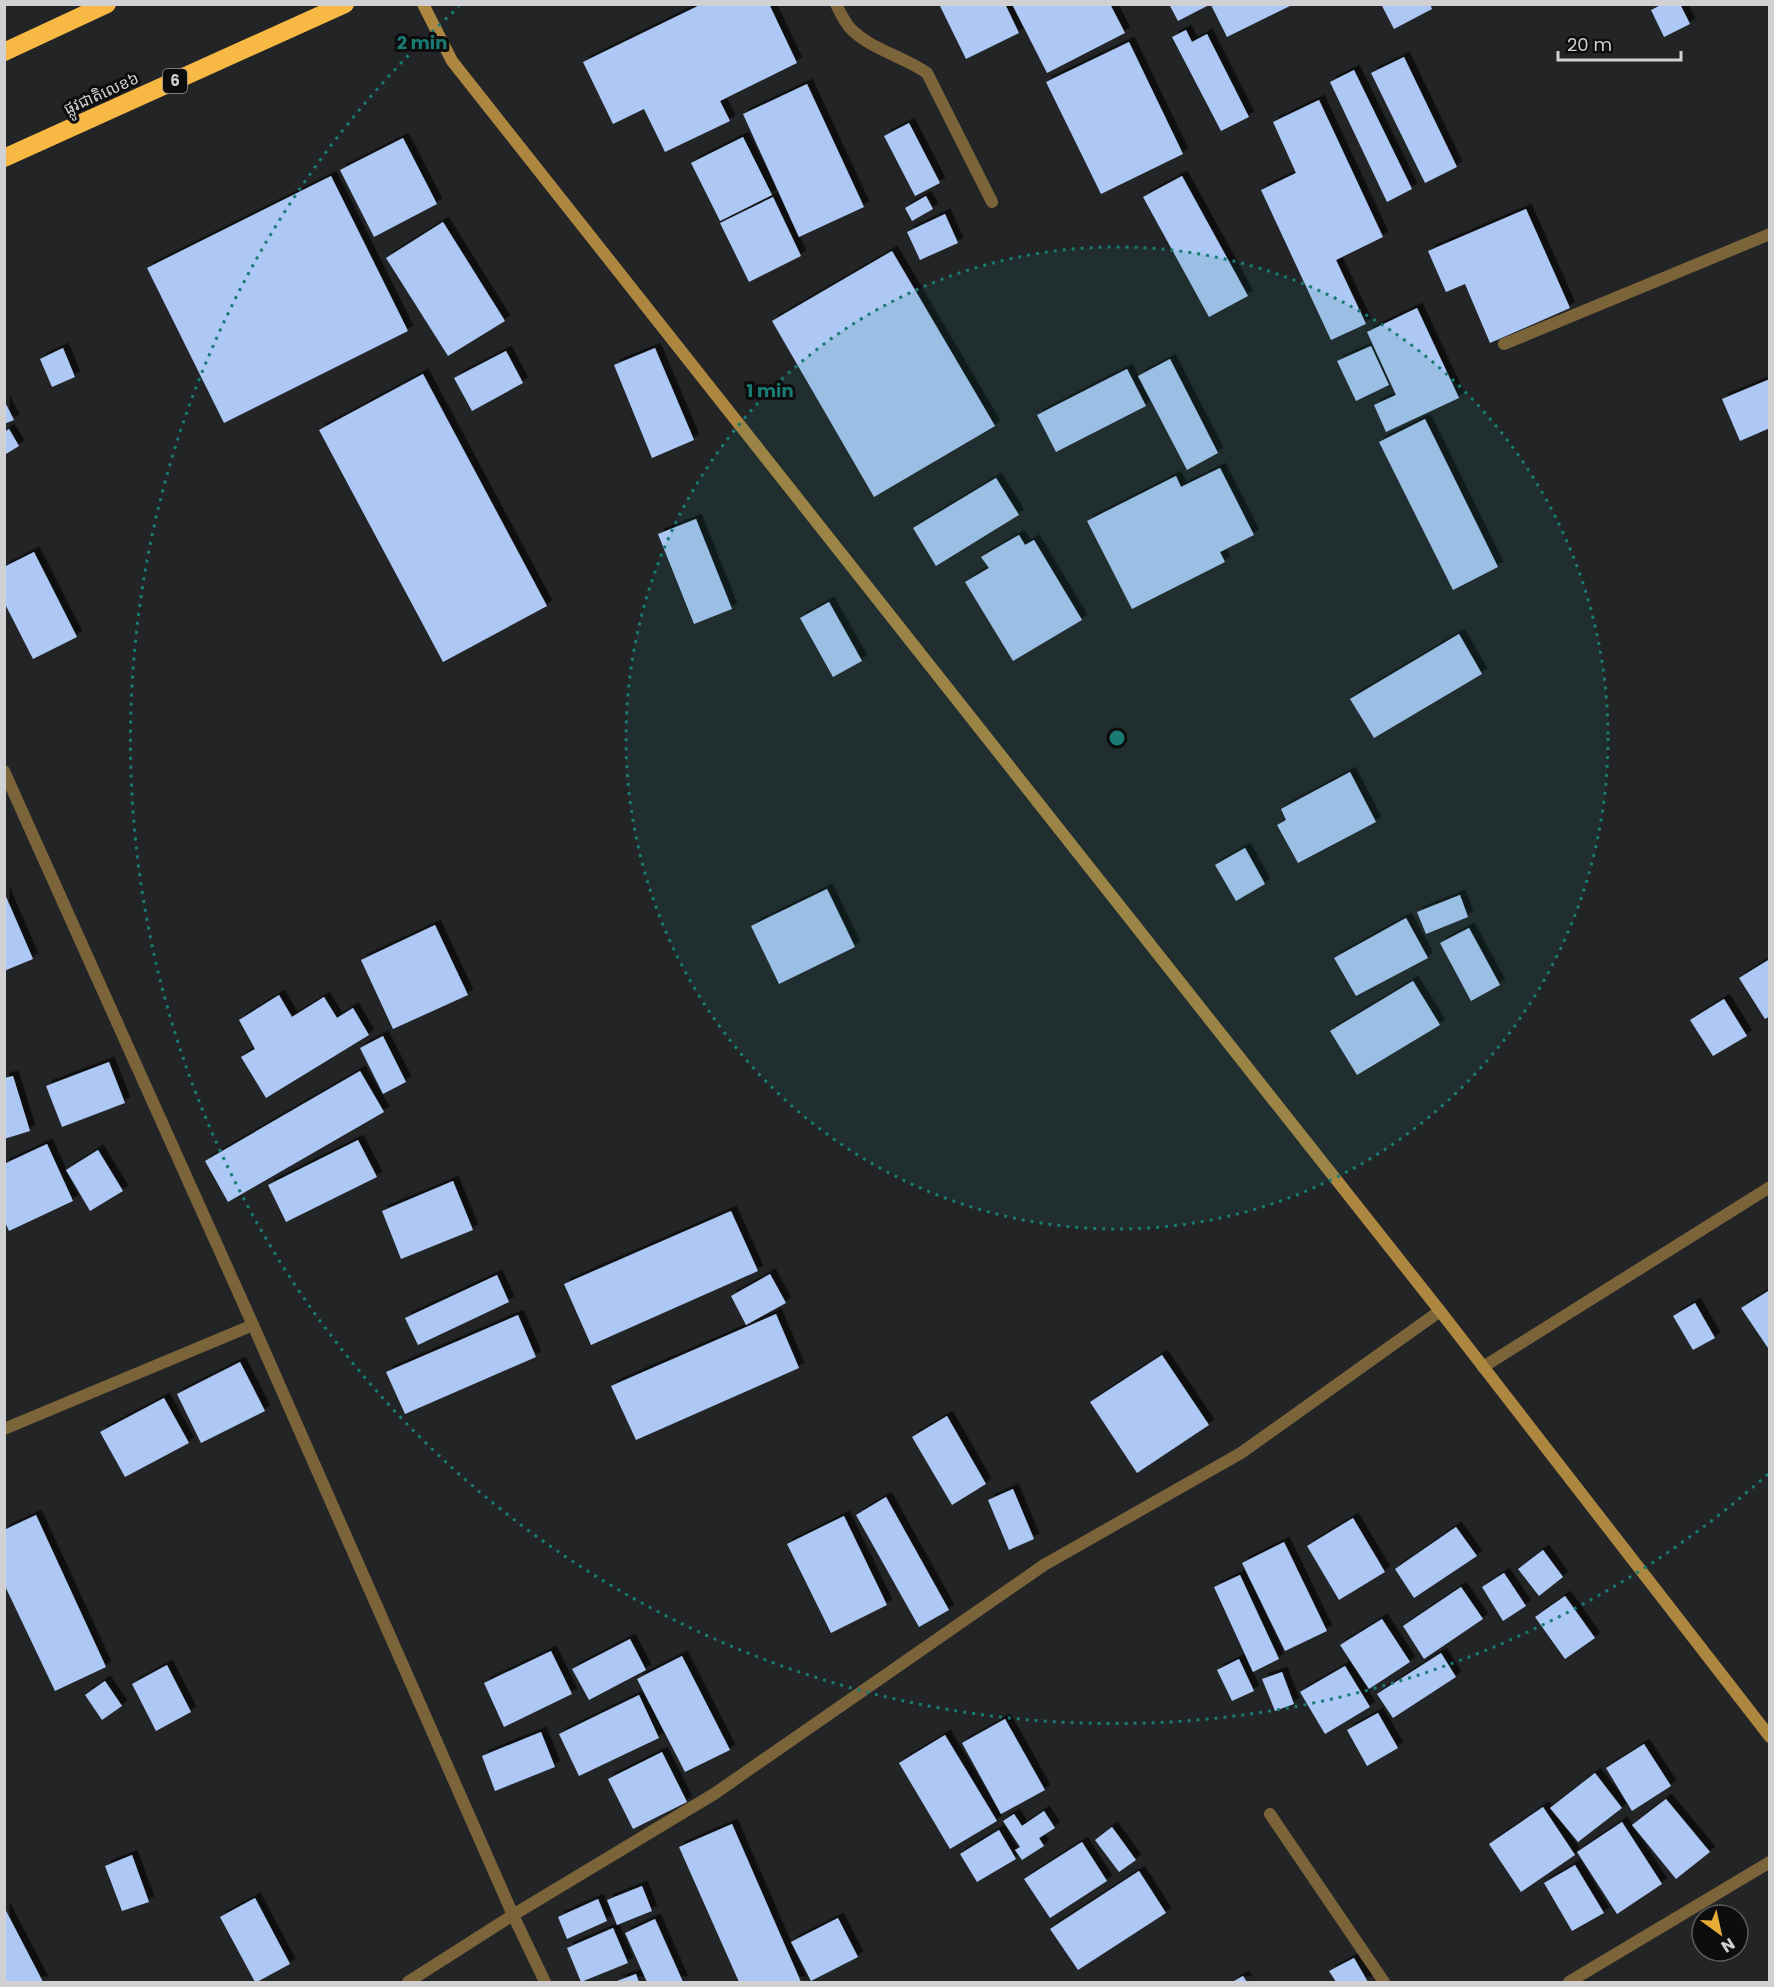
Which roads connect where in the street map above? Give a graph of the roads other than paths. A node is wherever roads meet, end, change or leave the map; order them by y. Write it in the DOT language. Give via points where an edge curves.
graph roads {
  1 [pos="107,4"];
  2 [pos="345,4"];
  3 [pos="423,4"];
  4 [pos="836,4"];
  5 [pos="4,52"];
  6 [pos="4,158"];
  7 [pos="992,202"];
  8 [pos="1770,234"];
  9 [pos="1504,344"];
  10 [pos="4,771"];
  11 [pos="1770,1187"];
  12 [pos="1440,1311"];
  13 [pos="253,1325"];
  14 [pos="1483,1367"];
  15 [pos="4,1429"];
  16 [pos="1770,1737"];
  17 [pos="1270,1814"];
  18 [pos="1770,1862"];
  19 [pos="513,1915"];
  20 [pos="408,1983"];
  21 [pos="545,1983"];
  22 [pos="1384,1983"];
  23 [pos="1569,1983"];
  1 -- 5 [label="highway"];
  2 -- 6 [label="highway, ផ្លូវជាតិលេខ៦ / 6"];
  3 -- 12 [label="street" via="452,61"];
  4 -- 7 [label="street" via="850,29 927,73"];
  8 -- 9 [label="street"];
  10 -- 13 [label="street"];
  11 -- 14 [label="street"];
  12 -- 14 [label="street"];
  12 -- 19 [label="street" via="1241,1453 1044,1565 714,1794"];
  13 -- 15 [label="street"];
  13 -- 19 [label="street"];
  14 -- 16 [label="street"];
  17 -- 22 [label="street"];
  18 -- 23 [label="street"];
  19 -- 20 [label="street"];
  19 -- 21 [label="street"];
}
